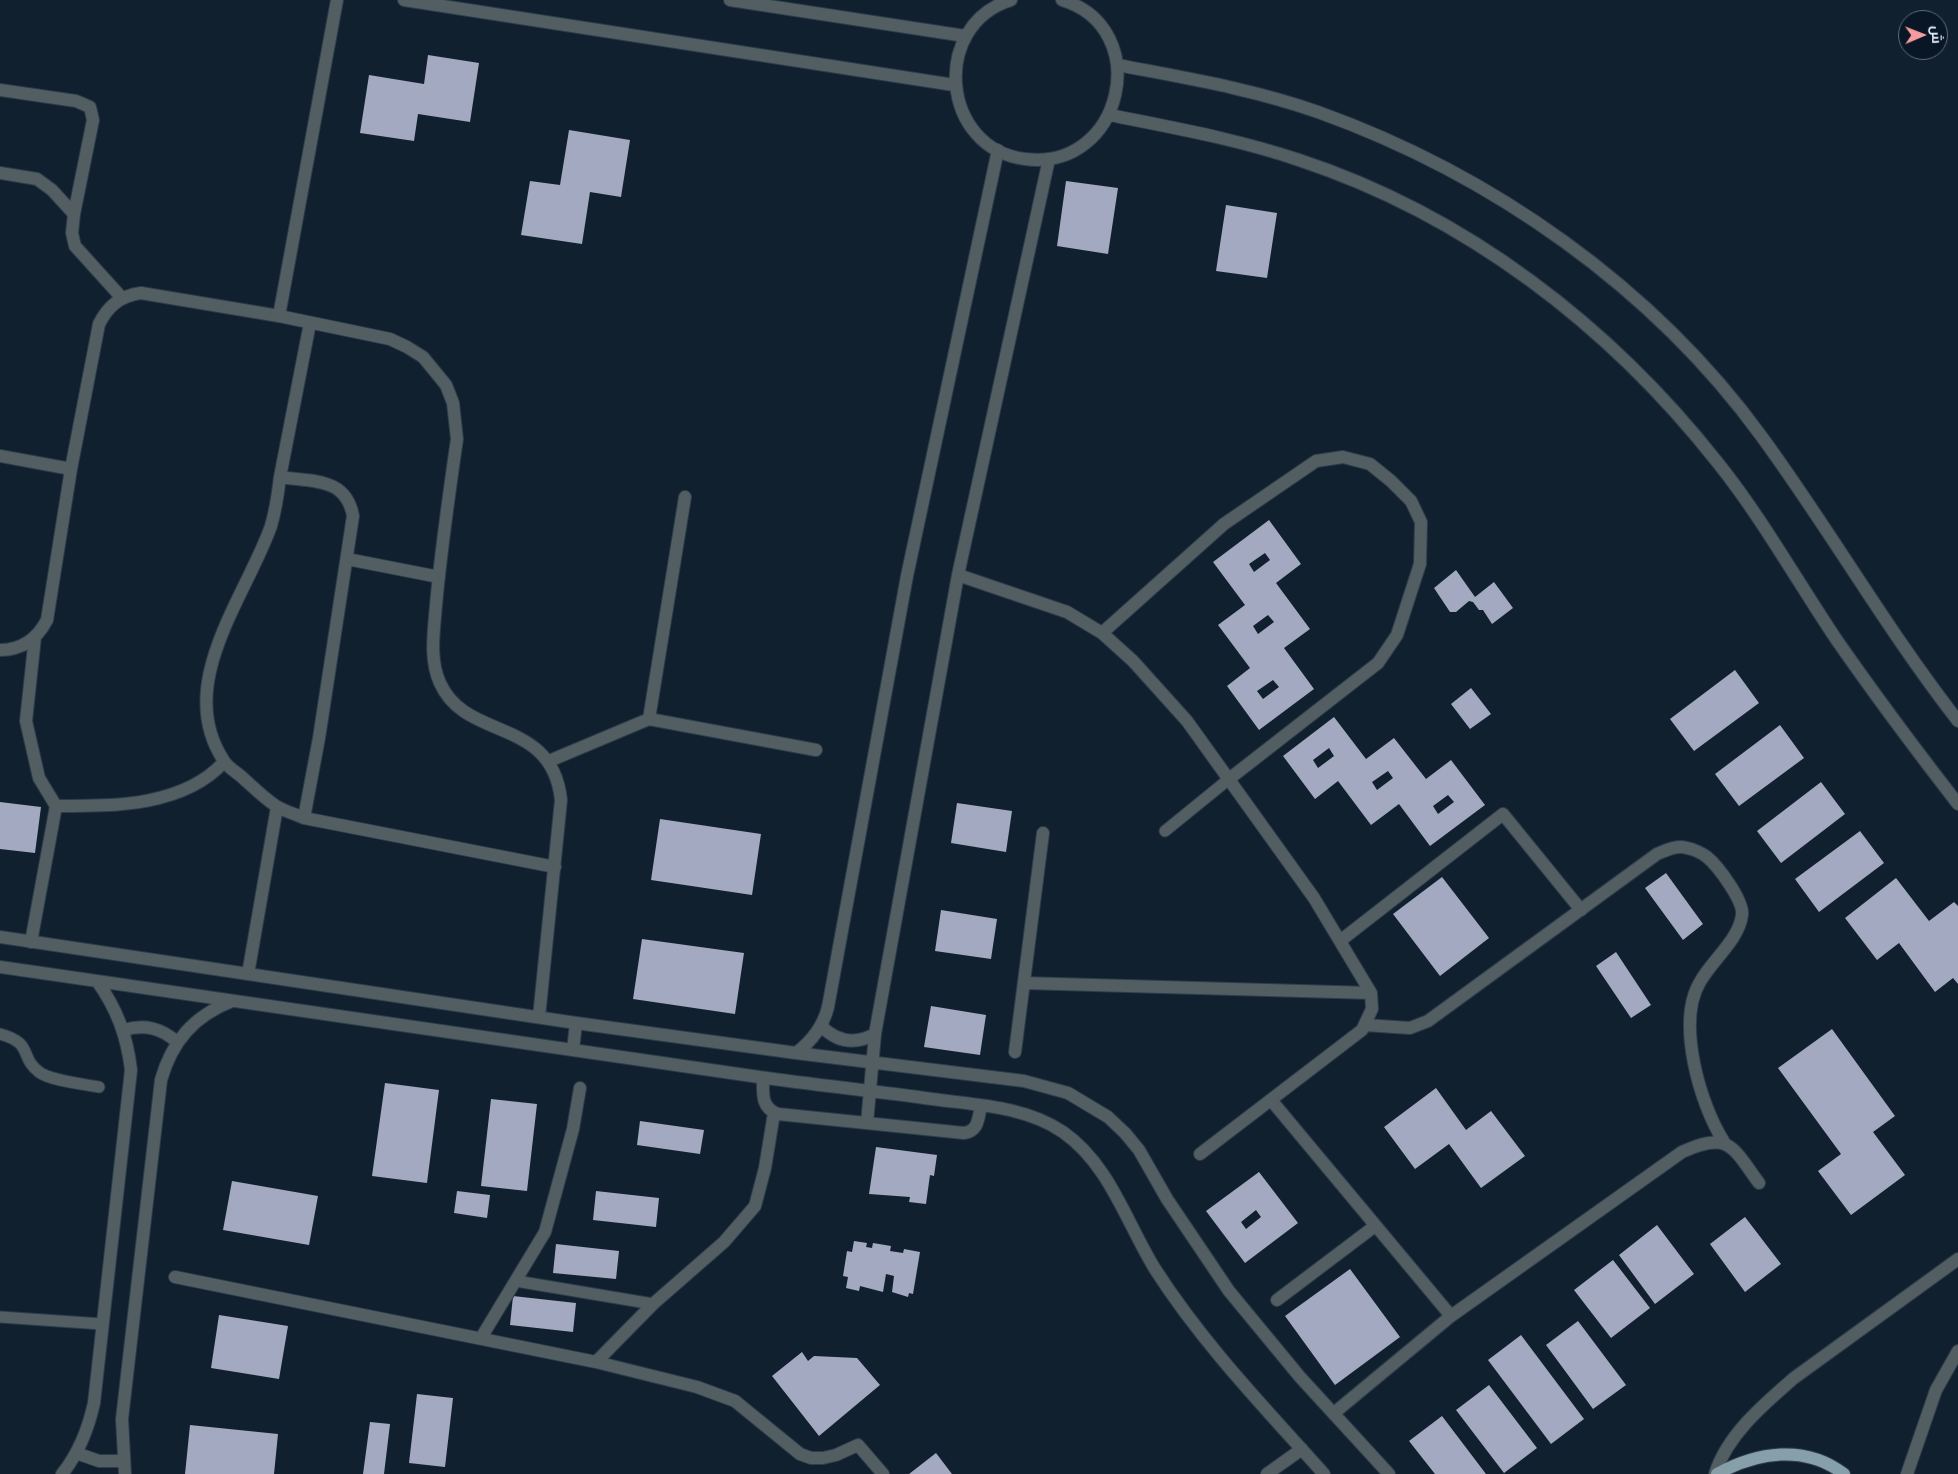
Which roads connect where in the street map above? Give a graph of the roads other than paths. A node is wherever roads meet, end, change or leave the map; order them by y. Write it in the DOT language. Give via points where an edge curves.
graph roads {
  1 [pos="337,0"];
  2 [pos="404,0"];
  3 [pos="730,0"];
  4 [pos="1011,0"];
  5 [pos="1068,1"];
  6 [pos="965,36"];
  7 [pos="1118,64"];
  8 [pos="954,85"];
  9 [pos="0,90"];
  10 [pos="1110,115"];
  11 [pos="998,150"];
  12 [pos="1049,159"];
  13 [pos="0,173"];
  14 [pos="74,214"];
  15 [pos="122,298"];
  16 [pos="279,316"];
  17 [pos="310,323"];
  18 [pos="0,456"];
  19 [pos="71,469"];
  20 [pos="280,477"];
  21 [pos="685,497"];
  22 [pos="347,559"];
  23 [pos="958,575"];
  24 [pos="438,577"];
  25 [pos="1102,632"];
  26 [pos="35,637"];
  27 [pos="0,650"];
  28 [pos="649,719"];
  29 [pos="1958,721"];
  30 [pos="816,750"];
  31 [pos="549,761"];
  32 [pos="224,762"];
  33 [pos="1229,779"];
  34 [pos="1958,804"];
  35 [pos="56,806"];
  36 [pos="277,807"];
  37 [pos="304,818"];
  38 [pos="1165,830"];
  39 [pos="1043,833"];
  40 [pos="555,867"];
  41 [pos="1581,910"];
  42 [pos="0,938"];
  43 [pos="1340,940"];
  44 [pos="31,942"];
  45 [pos="0,966"];
  46 [pos="248,974"];
  47 [pos="97,981"];
  48 [pos="1024,983"];
  49 [pos="1371,993"];
  50 [pos="232,1001"];
  51 [pos="539,1017"];
  52 [pos="576,1022"];
  53 [pos="1365,1025"];
  54 [pos="821,1026"];
  55 [pos="124,1030"];
  56 [pos="0,1034"];
  57 [pos="875,1034"];
  58 [pos="177,1042"];
  59 [pos="572,1050"];
  60 [pos="1016,1052"];
  61 [pos="796,1053"];
  62 [pos="873,1062"];
  63 [pos="763,1078"];
  64 [pos="100,1087"];
  65 [pos="580,1088"];
  66 [pos="870,1090"];
  67 [pos="1270,1100"];
  68 [pos="981,1106"];
  69 [pos="774,1113"];
  70 [pos="867,1123"];
  71 [pos="1724,1142"];
  72 [pos="1200,1154"];
  73 [pos="1759,1183"];
  74 [pos="1375,1226"];
  75 [pos="1958,1259"];
  76 [pos="175,1277"];
  77 [pos="516,1281"];
  78 [pos="1277,1300"];
  79 [pos="653,1304"];
  80 [pos="0,1316"];
  81 [pos="1450,1316"];
  82 [pos="102,1324"];
  83 [pos="481,1338"];
  84 [pos="1958,1351"];
  85 [pos="596,1362"];
  86 [pos="1334,1413"];
  87 [pos="1302,1449"];
  88 [pos="76,1453"];
  89 [pos="125,1468"];
  90 [pos="62,1474"];
  91 [pos="883,1474"];
  92 [pos="1267,1474"];
  93 [pos="1324,1474"];
  94 [pos="1389,1474"];
  95 [pos="1716,1474"];
  96 [pos="1844,1474"];
  97 [pos="1907,1474"];
  1 -- 16 [label="street"];
  2 -- 8 [label="street"];
  3 -- 6 [label="street"];
  4 -- 6 [label="street" via="981,17"];
  5 -- 7 [label="street" via="1093,18 1109,39"];
  6 -- 8 [label="street" via="955,68"];
  7 -- 10 [label="street" via="1118,90"];
  7 -- 29 [label="street" via="1241,89 1317,112 1391,141 1488,192 1594,264 1710,373 1761,435 1878,610"];
  8 -- 11 [label="street" via="961,112 977,135"];
  9 -- 14 [label="street" via="76,101 90,107 93,120"];
  10 -- 12 [label="street" via="1095,136 1074,151"];
  10 -- 34 [label="street" via="1229,139 1301,160 1371,188 1438,221 1494,255 1563,304 1626,360 1672,408 1720,466 1836,638"];
  11 -- 12 [label="street" via="1024,160"];
  11 -- 54 [label="street" via="907,576 830,998"];
  12 -- 23 [label="street"];
  13 -- 14 [label="street" via="37,179"];
  14 -- 15 [label="street" via="72,233 75,246"];
  15 -- 16 [label="street" via="150,294"];
  15 -- 19 [label="street" via="112,305 99,324"];
  16 -- 17 [label="street"];
  17 -- 20 [label="street"];
  17 -- 24 [label="street" via="390,339 422,357 446,385 456,421 456,439"];
  18 -- 19 [label="street"];
  19 -- 26 [label="street" via="51,610"];
  20 -- 22 [label="street" via="330,484 347,497 353,516"];
  20 -- 32 [label="street" via="278,501 270,527 223,628 207,691 206,712 210,732"];
  21 -- 28 [label="street"];
  22 -- 24 [label="street"];
  22 -- 37 [label="street"];
  23 -- 25 [label="street" via="1067,612"];
  23 -- 57 [label="street"];
  24 -- 31 [label="street" via="433,659 440,686 458,707 531,744"];
  25 -- 33 [label="street" via="1187,721"];
  25 -- 33 [label="street" via="1224,524 1316,460 1343,457 1370,464 1411,500 1421,522 1420,564 1397,635 1378,663"];
  26 -- 27 [label="street" via="18,648"];
  26 -- 35 [label="street" via="26,721 39,778"];
  28 -- 30 [label="street"];
  28 -- 31 [label="street"];
  31 -- 40 [label="street" via="558,780 561,800"];
  32 -- 35 [label="street" via="212,776 190,788 161,797 110,806"];
  32 -- 36 [label="street"];
  33 -- 38 [label="lane"];
  33 -- 43 [label="street"];
  35 -- 44 [label="street"];
  36 -- 37 [label="street"];
  36 -- 46 [label="street"];
  37 -- 40 [label="street"];
  39 -- 48 [label="street"];
  40 -- 51 [label="street"];
  41 -- 43 [label="street" via="1503,814"];
  41 -- 53 [label="street" via="1428,1021 1410,1028"];
  41 -- 71 [label="street" via="1657,854 1670,848 1685,847 1707,857 1741,903 1743,914 1739,928 1698,984 1691,1028 1691,1051 1704,1102 1712,1124"];
  42 -- 44 [label="street"];
  43 -- 49 [label="street"];
  44 -- 46 [label="street"];
  45 -- 47 [label="street"];
  46 -- 51 [label="street"];
  47 -- 50 [label="street"];
  47 -- 55 [label="street"];
  48 -- 49 [label="street"];
  48 -- 60 [label="street"];
  49 -- 53 [label="street" via="1372,1009"];
  50 -- 58 [label="street" via="205,1014"];
  50 -- 59 [label="street"];
  51 -- 52 [label="street"];
  52 -- 59 [label="street"];
  52 -- 61 [label="street"];
  53 -- 67 [label="street"];
  54 -- 57 [label="street" via="846,1041 866,1039"];
  54 -- 61 [label="street"];
  55 -- 58 [label="street" via="153,1028"];
  55 -- 82 [label="street" via="132,1070"];
  56 -- 64 [label="lane" via="18,1040 35,1068 45,1076"];
  57 -- 62 [label="street"];
  58 -- 89 [label="street" via="165,1064 161,1080 122,1419"];
  59 -- 63 [label="street"];
  61 -- 62 [label="street"];
  62 -- 66 [label="street"];
  62 -- 86 [label="street" via="1046,1086 1068,1094 1108,1117 1139,1150 1167,1199 1229,1291"];
  63 -- 66 [label="street"];
  63 -- 69 [label="street" via="764,1103"];
  65 -- 77 [label="street" via="573,1129 545,1232"];
  66 -- 68 [label="street"];
  66 -- 70 [label="street"];
  67 -- 72 [label="street"];
  67 -- 74 [label="street"];
  68 -- 70 [label="street" via="976,1126 968,1133"];
  68 -- 87 [label="street" via="1040,1119 1060,1130 1094,1160 1155,1268 1188,1316 1224,1362"];
  69 -- 70 [label="street"];
  69 -- 79 [label="street" via="755,1206 724,1242"];
  71 -- 73 [label="street"];
  71 -- 81 [label="street" via="1704,1142 1682,1152"];
  74 -- 78 [label="street"];
  74 -- 81 [label="street"];
  75 -- 95 [label="street" via="1773,1396 1736,1437 1720,1459"];
  76 -- 83 [label="street"];
  77 -- 79 [label="lane"];
  77 -- 83 [label="street"];
  79 -- 85 [label="street"];
  80 -- 82 [label="lane"];
  81 -- 86 [label="street"];
  82 -- 88 [label="street" via="94,1403"];
  83 -- 85 [label="street"];
  84 -- 97 [label="street" via="1936,1390"];
  85 -- 91 [label="street" via="697,1387 735,1401 800,1454 811,1458 836,1455 858,1445"];
  86 -- 94 [label="street"];
  87 -- 92 [label="street"];
  87 -- 93 [label="street"];
  88 -- 89 [label="street"];
  88 -- 90 [label="street"];
  95 -- 96 [label="main road" via="1738,1462 1762,1455 1788,1454 1814,1458"];
}
